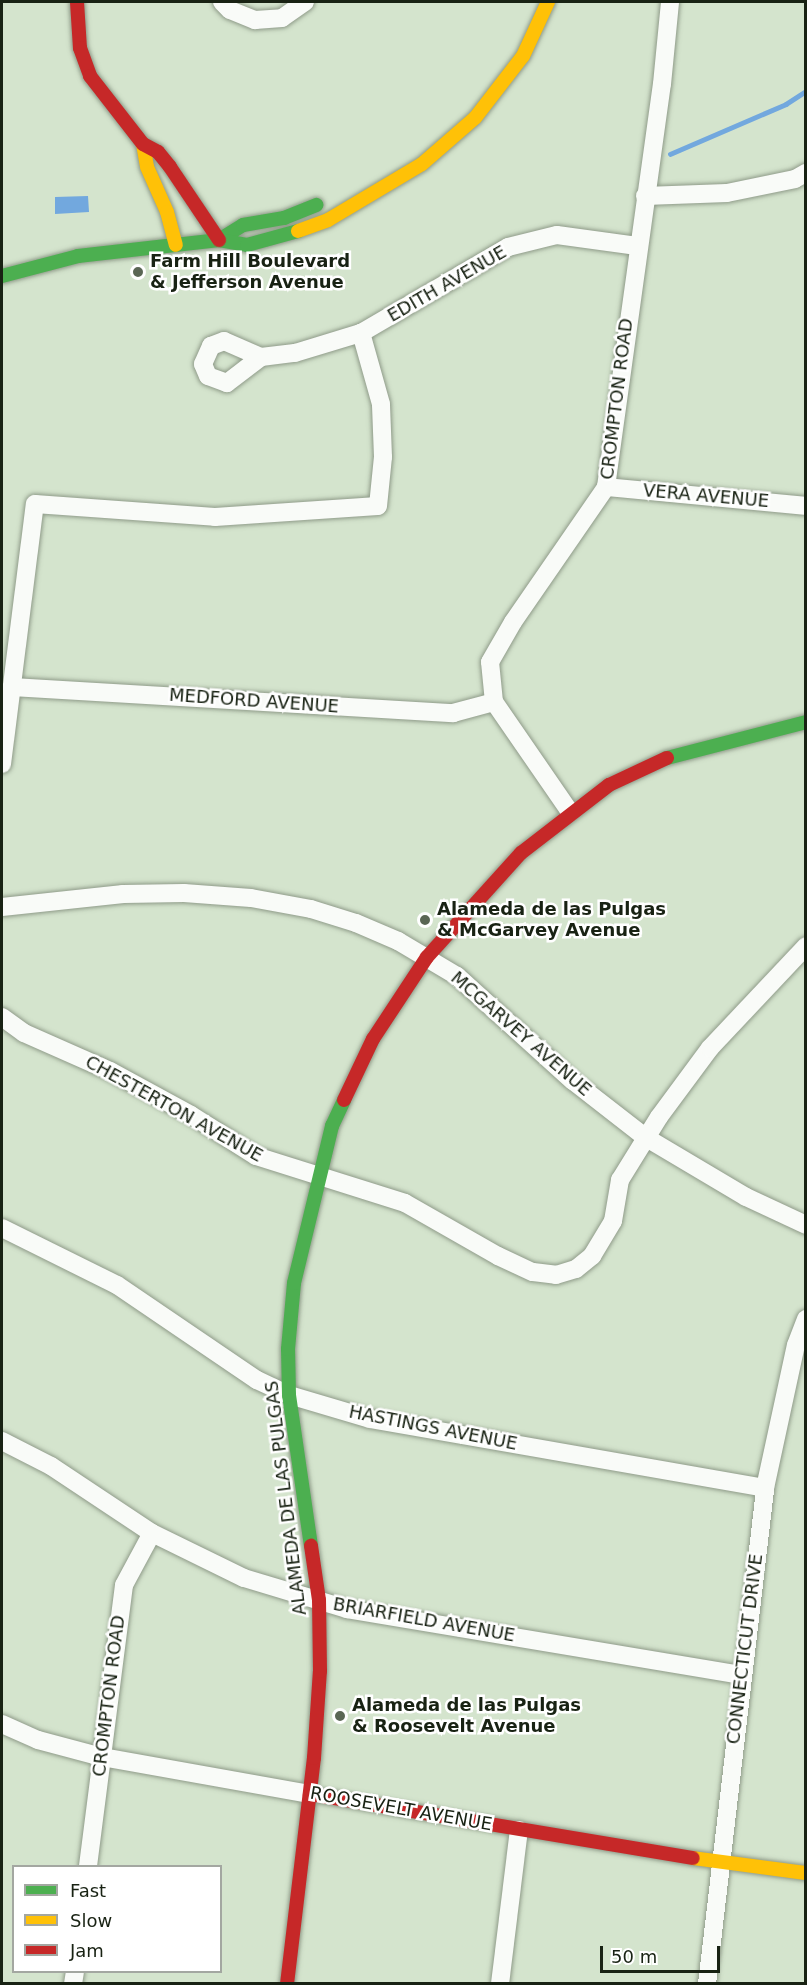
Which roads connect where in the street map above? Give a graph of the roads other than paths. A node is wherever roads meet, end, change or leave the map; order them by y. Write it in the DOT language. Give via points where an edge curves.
graph roads {
  1 [pos="77,2"];
  2 [pos="222,2"];
  3 [pos="305,2"];
  4 [pos="548,2"];
  5 [pos="670,2"];
  6 [pos="502,58"];
  7 [pos="428,139"];
  8 [pos="143,144"];
  9 [pos="806,173"];
  10 [pos="645,196"];
  11 [pos="330,199"];
  12 [pos="219,240"];
  13 [pos="176,245"];
  14 [pos="637,246"];
  15 [pos="2,276"];
  16 [pos="361,333"];
  17 [pos="261,357"];
  18 [pos="606,487"];
  19 [pos="806,506"];
  20 [pos="12,687"];
  21 [pos="494,702"];
  22 [pos="806,722"];
  23 [pos="2,764"];
  24 [pos="570,812"];
  25 [pos="2,907"];
  26 [pos="806,946"];
  27 [pos="427,957"];
  28 [pos="2,1017"];
  29 [pos="645,1137"];
  30 [pos="318,1177"];
  31 [pos="806,1225"];
  32 [pos="2,1228"];
  33 [pos="806,1319"];
  34 [pos="289,1395"];
  35 [pos="2,1441"];
  36 [pos="765,1488"];
  37 [pos="152,1533"];
  38 [pos="319,1600"];
  39 [pos="741,1675"];
  40 [pos="2,1724"];
  41 [pos="102,1757"];
  42 [pos="310,1794"];
  43 [pos="519,1830"];
  44 [pos="721,1863"];
  45 [pos="88,1865"];
  46 [pos="806,1873"];
  47 [pos="286,1983"];
  48 [pos="500,1983"];
  49 [pos="707,1983"];
  1 -- 8 [label="main road" via="80,48 90,76"];
  2 -- 3 [label="street" via="230,10 255,20 282,18"];
  4 -- 12 [label="main road" via="523,56 502,88 445,147 328,220 288,236 247,245"];
  5 -- 10 [label="street, CROMPTON ROAD"];
  6 -- 7 [label="main road" via="461,110"];
  8 -- 12 [label="main road" via="158,152 170,167"];
  8 -- 13 [label="main road" via="147,167 167,212"];
  9 -- 10 [label="street" via="795,179 726,193"];
  10 -- 14 [label="street, CROMPTON ROAD"];
  11 -- 12 [label="main road" via="284,218 243,225"];
  12 -- 13 [label="main road"];
  13 -- 15 [label="main road" via="78,256"];
  14 -- 16 [label="street, EDITH AVENUE" via="557,235 508,247"];
  14 -- 18 [label="street, CROMPTON ROAD"];
  16 -- 17 [label="street, EDITH AVENUE" via="295,353"];
  16 -- 20 [label="street" via="381,404 383,457 378,507 215,517 35,504"];
  18 -- 19 [label="street, VERA AVENUE"];
  18 -- 21 [label="street, CROMPTON ROAD" via="490,662"];
  20 -- 21 [label="street, MEDFORD AVENUE" via="453,713"];
  20 -- 23 [label="street"];
  21 -- 24 [label="street, CROMPTON ROAD"];
  22 -- 24 [label="main road, ALAMEDA DE LAS PULGAS" via="658,760 609,785"];
  24 -- 27 [label="main road, ALAMEDA DE LAS PULGAS" via="521,853"];
  25 -- 27 [label="street, MCGARVEY AVENUE" via="123,894 251,897 312,909 356,923"];
  26 -- 29 [label="street, CHESTERTON AVENUE" via="710,1048"];
  27 -- 29 [label="street, MCGARVEY AVENUE" via="476,992 573,1081"];
  27 -- 30 [label="main road, ALAMEDA DE LAS PULGAS" via="373,1039 349,1086 332,1126"];
  28 -- 30 [label="street, CHESTERTON AVENUE" via="24,1033 110,1071 191,1114 256,1156"];
  29 -- 30 [label="street, CHESTERTON AVENUE" via="620,1180 605,1238 576,1269 556,1275 533,1272 498,1256 405,1203"];
  29 -- 31 [label="street, MCGARVEY AVENUE" via="746,1197"];
  30 -- 34 [label="main road, ALAMEDA DE LAS PULGAS" via="294,1283 288,1349"];
  32 -- 34 [label="street, HASTINGS AVENUE" via="117,1286 257,1380"];
  33 -- 36 [label="street, CONNECTICUT DRIVE" via="796,1345"];
  34 -- 36 [label="street, HASTINGS AVENUE" via="370,1419"];
  34 -- 38 [label="main road, ALAMEDA DE LAS PULGAS"];
  35 -- 37 [label="street, BRIARFIELD AVENUE" via="51,1466"];
  36 -- 39 [label="street, CONNECTICUT DRIVE"];
  37 -- 38 [label="street, BRIARFIELD AVENUE" via="243,1578"];
  37 -- 41 [label="street, CROMPTON ROAD" via="124,1585"];
  38 -- 39 [label="street, BRIARFIELD AVENUE" via="347,1609"];
  38 -- 42 [label="main road, ALAMEDA DE LAS PULGAS" via="320,1671"];
  39 -- 44 [label="street, CONNECTICUT DRIVE"];
  40 -- 41 [label="street, ROOSEVELT AVENUE" via="38,1740"];
  41 -- 42 [label="street, ROOSEVELT AVENUE"];
  41 -- 45 [label="street, CROMPTON ROAD"];
  42 -- 43 [label="main road, ROOSEVELT AVENUE"];
  42 -- 47 [label="main road, ALAMEDA DE LAS PULGAS"];
  43 -- 44 [label="main road, ROOSEVELT AVENUE"];
  43 -- 48 [label="street"];
  44 -- 46 [label="main road, ROOSEVELT AVENUE"];
  44 -- 49 [label="street, CONNECTICUT DRIVE"];
}
